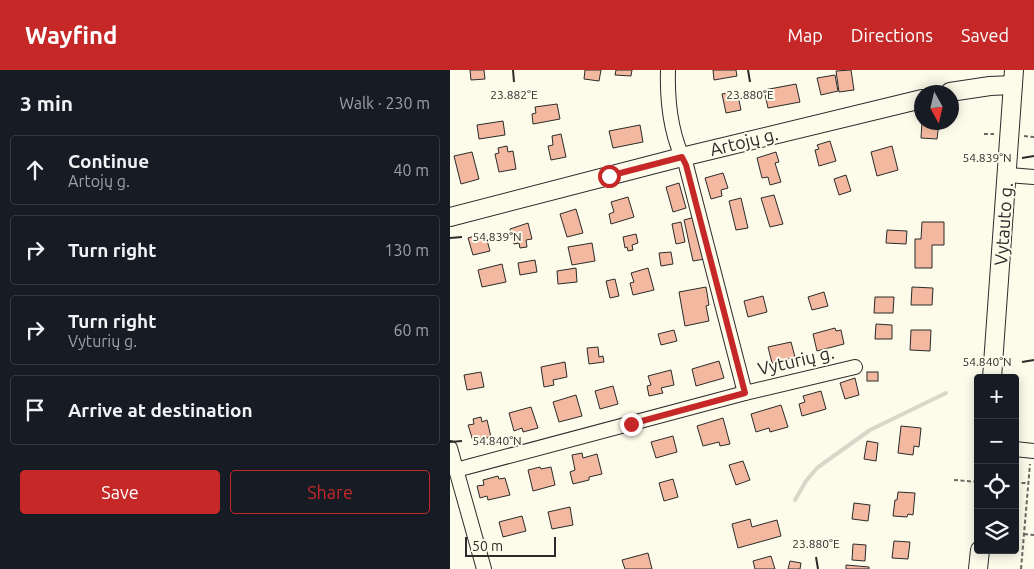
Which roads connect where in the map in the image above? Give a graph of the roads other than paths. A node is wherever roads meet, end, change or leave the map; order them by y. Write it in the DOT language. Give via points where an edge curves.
graph roads {
  1 [pos="668,70"];
  2 [pos="1013,78"];
  3 [pos="959,91"];
  4 [pos="914,101"];
  5 [pos="682,157"];
  6 [pos="1008,175"];
  7 [pos="1034,177"];
  8 [pos="450,217"];
  9 [pos="855,367"];
  10 [pos="992,374"];
  11 [pos="745,393"];
  12 [pos="450,448"];
  13 [pos="1019,450"];
  14 [pos="1033,451"];
  15 [pos="456,470"];
  16 [pos="980,554"];
  17 [pos="484,569"];
  18 [pos="978,569"];
  1 -- 5 [label="street" via="667,94 675,139"];
  2 -- 3 [label="main road" via="990,86"];
  2 -- 6 [label="main road, Vytauto g."];
  4 -- 5 [label="main road, Artojų g."];
  5 -- 8 [label="main road, Artojų g."];
  5 -- 11 [label="street"];
  6 -- 7 [label="street"];
  6 -- 10 [label="main road, Vytauto g."];
  9 -- 11 [label="street, Vyturių g."];
  11 -- 15 [label="street, Vyturių g."];
  12 -- 15 [label="street"];
  13 -- 14 [label="street"];
  15 -- 17 [label="street"];
  16 -- 18 [label="main road"];
}
